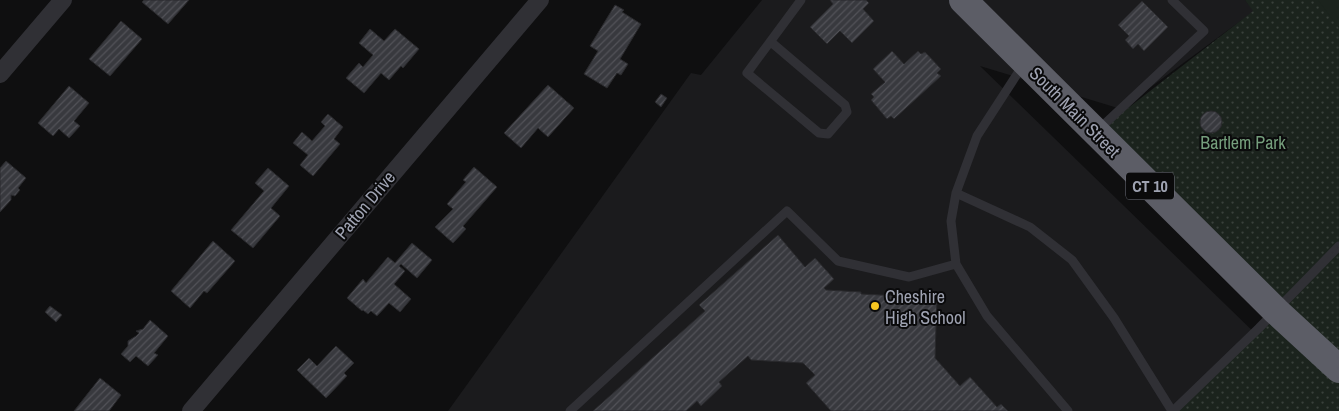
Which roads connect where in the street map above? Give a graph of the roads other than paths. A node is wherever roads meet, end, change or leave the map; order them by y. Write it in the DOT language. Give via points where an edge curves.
graph roads {
  1 [pos="63,0"];
  2 [pos="540,0"];
  3 [pos="801,0"];
  4 [pos="963,0"];
  5 [pos="1172,0"];
  6 [pos="771,42"];
  7 [pos="1025,63"];
  8 [pos="0,74"];
  9 [pos="1096,133"];
  10 [pos="956,193"];
  11 [pos="1339,246"];
  12 [pos="956,264"];
  13 [pos="1276,312"];
  14 [pos="1339,369"];
  15 [pos="190,411"];
  16 [pos="570,411"];
  17 [pos="1068,411"];
  18 [pos="1173,411"];
  1 -- 8 [label="street"];
  2 -- 15 [label="street, Patton Drive"];
  3 -- 6 [label="lane"];
  4 -- 7 [label="highway, South Main Street / CT 10"];
  5 -- 9 [label="lane" via="1204,31"];
  6 -- 6 [label="lane" via="747,73 819,132 828,134 847,112 845,105"];
  7 -- 9 [label="highway, South Main Street / CT 10"];
  7 -- 10 [label="lane" via="977,136"];
  9 -- 13 [label="highway, South Main Street / CT 10"];
  10 -- 12 [label="lane" via="951,221"];
  10 -- 18 [label="lane" via="1030,226 1072,260 1114,318"];
  11 -- 13 [label="lane"];
  12 -- 16 [label="lane" via="909,277 838,261 787,210"];
  12 -- 17 [label="lane" via="987,316"];
  13 -- 14 [label="highway, South Main Street / CT 10"];
  13 -- 18 [label="lane"];
}
